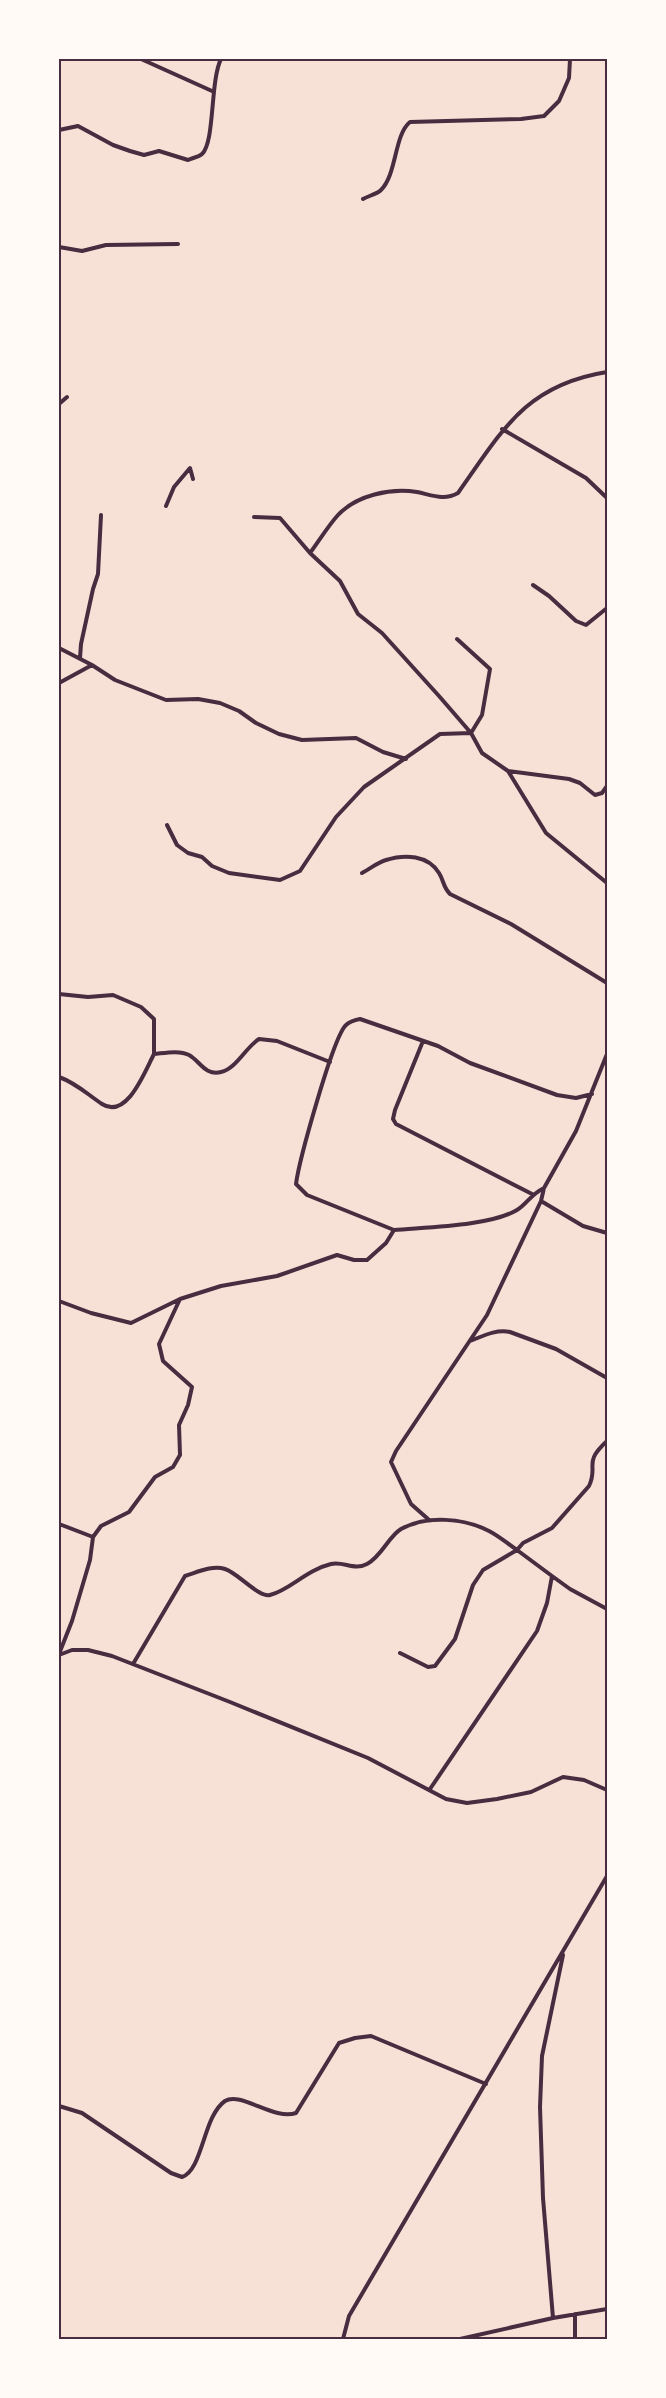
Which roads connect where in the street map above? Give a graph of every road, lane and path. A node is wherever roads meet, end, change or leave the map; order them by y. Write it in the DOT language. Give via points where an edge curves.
graph roads {
  1 [pos="142,59"];
  2 [pos="221,59"];
  3 [pos="570,59"];
  4 [pos="212,91"];
  5 [pos="59,130"];
  6 [pos="363,199"];
  7 [pos="178,244"];
  8 [pos="59,247"];
  9 [pos="607,372"];
  10 [pos="67,397"];
  11 [pos="59,404"];
  12 [pos="502,429"];
  13 [pos="193,479"];
  14 [pos="607,498"];
  15 [pos="166,506"];
  16 [pos="101,514"];
  17 [pos="254,516"];
  18 [pos="310,553"];
  19 [pos="532,585"];
  20 [pos="607,608"];
  21 [pos="456,639"];
  22 [pos="59,648"];
  23 [pos="80,658"];
  24 [pos="92,664"];
  25 [pos="59,683"];
  26 [pos="471,733"];
  27 [pos="406,759"];
  28 [pos="508,771"];
  29 [pos="607,786"];
  30 [pos="167,825"];
  31 [pos="362,873"];
  32 [pos="607,883"];
  33 [pos="607,983"];
  34 [pos="59,994"];
  35 [pos="424,1040"];
  36 [pos="154,1054"];
  37 [pos="607,1054"];
  38 [pos="330,1062"];
  39 [pos="59,1077"];
  40 [pos="592,1094"];
  41 [pos="544,1188"];
  42 [pos="532,1194"];
  43 [pos="541,1201"];
  44 [pos="394,1230"];
  45 [pos="607,1233"];
  46 [pos="180,1299"];
  47 [pos="59,1301"];
  48 [pos="469,1342"];
  49 [pos="607,1378"];
  50 [pos="607,1441"];
  51 [pos="428,1519"];
  52 [pos="59,1524"];
  53 [pos="93,1536"];
  54 [pos="517,1550"];
  55 [pos="552,1576"];
  56 [pos="607,1609"];
  57 [pos="400,1653"];
  58 [pos="59,1654"];
  59 [pos="133,1664"];
  60 [pos="430,1789"];
  61 [pos="607,1790"];
  62 [pos="607,1876"];
  63 [pos="564,1950"];
  64 [pos="486,2084"];
  65 [pos="59,2106"];
  66 [pos="607,2309"];
  67 [pos="575,2314"];
  68 [pos="553,2318"];
  69 [pos="469,2338"];
  70 [pos="343,2339"];
  71 [pos="460,2339"];
  72 [pos="575,2339"];
  1 -- 4 [label="street"];
  2 -- 4 [label="street"];
  3 -- 6 [label="street" via="569,78 559,101 544,116 410,122 404,127 392,168 381,191"];
  4 -- 5 [label="street" via="208,143 202,154 188,160 159,151 144,155 130,151 78,126"];
  7 -- 8 [label="street" via="106,245 82,251"];
  9 -- 12 [label="street" via="550,389 526,405"];
  10 -- 11 [label="street"];
  12 -- 14 [label="street" via="586,478"];
  12 -- 18 [label="street" via="458,493 451,497 436,497 416,492 394,492 358,500 338,515"];
  13 -- 15 [label="street" via="190,468 174,487"];
  16 -- 23 [label="street" via="98,574"];
  17 -- 18 [label="street" via="280,518"];
  18 -- 26 [label="street" via="340,581 358,614 382,634"];
  19 -- 20 [label="street" via="586,626"];
  21 -- 26 [label="street" via="490,670 482,715"];
  22 -- 23 [label="street"];
  23 -- 24 [label="street"];
  24 -- 25 [label="street"];
  24 -- 27 [label="street" via="115,680 166,700 198,699 220,703 279,734 302,740 356,738"];
  26 -- 27 [label="street" via="440,734"];
  26 -- 28 [label="street" via="482,752"];
  27 -- 30 [label="street" via="364,787 336,817 300,871 280,880 229,873 212,866 202,857 177,845"];
  28 -- 29 [label="street" via="569,778 595,794 602,793"];
  28 -- 32 [label="street" via="546,833"];
  31 -- 33 [label="street" via="386,860 416,857 430,862 450,894 511,924"];
  34 -- 36 [label="street" via="113,995 141,1007 154,1019"];
  35 -- 38 [label="street" via="360,1019 345,1025"];
  35 -- 40 [label="street" via="470,1063 557,1096 576,1098"];
  35 -- 42 [label="street" via="395,1110 393,1119 396,1124"];
  36 -- 38 [label="street" via="188,1054 206,1070 222,1072 258,1039 277,1041"];
  36 -- 39 [label="street" via="125,1104 116,1107 104,1105"];
  37 -- 40 [label="street"];
  38 -- 44 [label="street" via="296,1184 307,1195"];
  40 -- 41 [label="street" via="576,1131"];
  41 -- 42 [label="street"];
  41 -- 43 [label="street"];
  42 -- 44 [label="street" via="518,1209 498,1217"];
  43 -- 45 [label="street" via="583,1226"];
  43 -- 48 [label="street" via="487,1315"];
  44 -- 46 [label="street" via="386,1243 367,1260 354,1260 337,1254 277,1276 221,1286"];
  46 -- 47 [label="street" via="131,1323"];
  46 -- 53 [label="street" via="159,1344 163,1360 192,1387 180,1424 180,1455 173,1467 155,1476 129,1512 101,1526"];
  48 -- 49 [label="street" via="503,1330 556,1349"];
  48 -- 51 [label="street" via="391,1462 410,1504"];
  50 -- 54 [label="street" via="592,1458 593,1478 589,1486 552,1528 523,1543"];
  51 -- 54 [label="street" via="474,1524"];
  51 -- 59 [label="street" via="400,1530 376,1559 360,1568 333,1564 314,1569 269,1596 260,1594 226,1569 210,1568 185,1576"];
  52 -- 53 [label="street"];
  53 -- 58 [label="street" via="90,1560"];
  54 -- 55 [label="street"];
  54 -- 57 [label="street" via="483,1570 473,1585 455,1639 435,1666 428,1667"];
  55 -- 56 [label="street"];
  55 -- 60 [label="street" via="537,1631"];
  58 -- 59 [label="street" via="88,1650"];
  59 -- 60 [label="street" via="359,1755"];
  60 -- 61 [label="street" via="446,1799 467,1802 530,1792 563,1777 584,1780"];
  62 -- 63 [label="street"];
  63 -- 64 [label="street"];
  63 -- 68 [label="street" via="542,2056 540,2107 543,2198"];
  64 -- 65 [label="street" via="371,2036 354,2038 339,2044 296,2113 282,2116 237,2099 226,2100 207,2129 193,2166 182,2178 82,2113"];
  64 -- 70 [label="street" via="349,2316"];
  66 -- 67 [label="street"];
  67 -- 68 [label="street"];
  67 -- 72 [label="street"];
  68 -- 69 [label="street"];
  69 -- 71 [label="street"];
}
